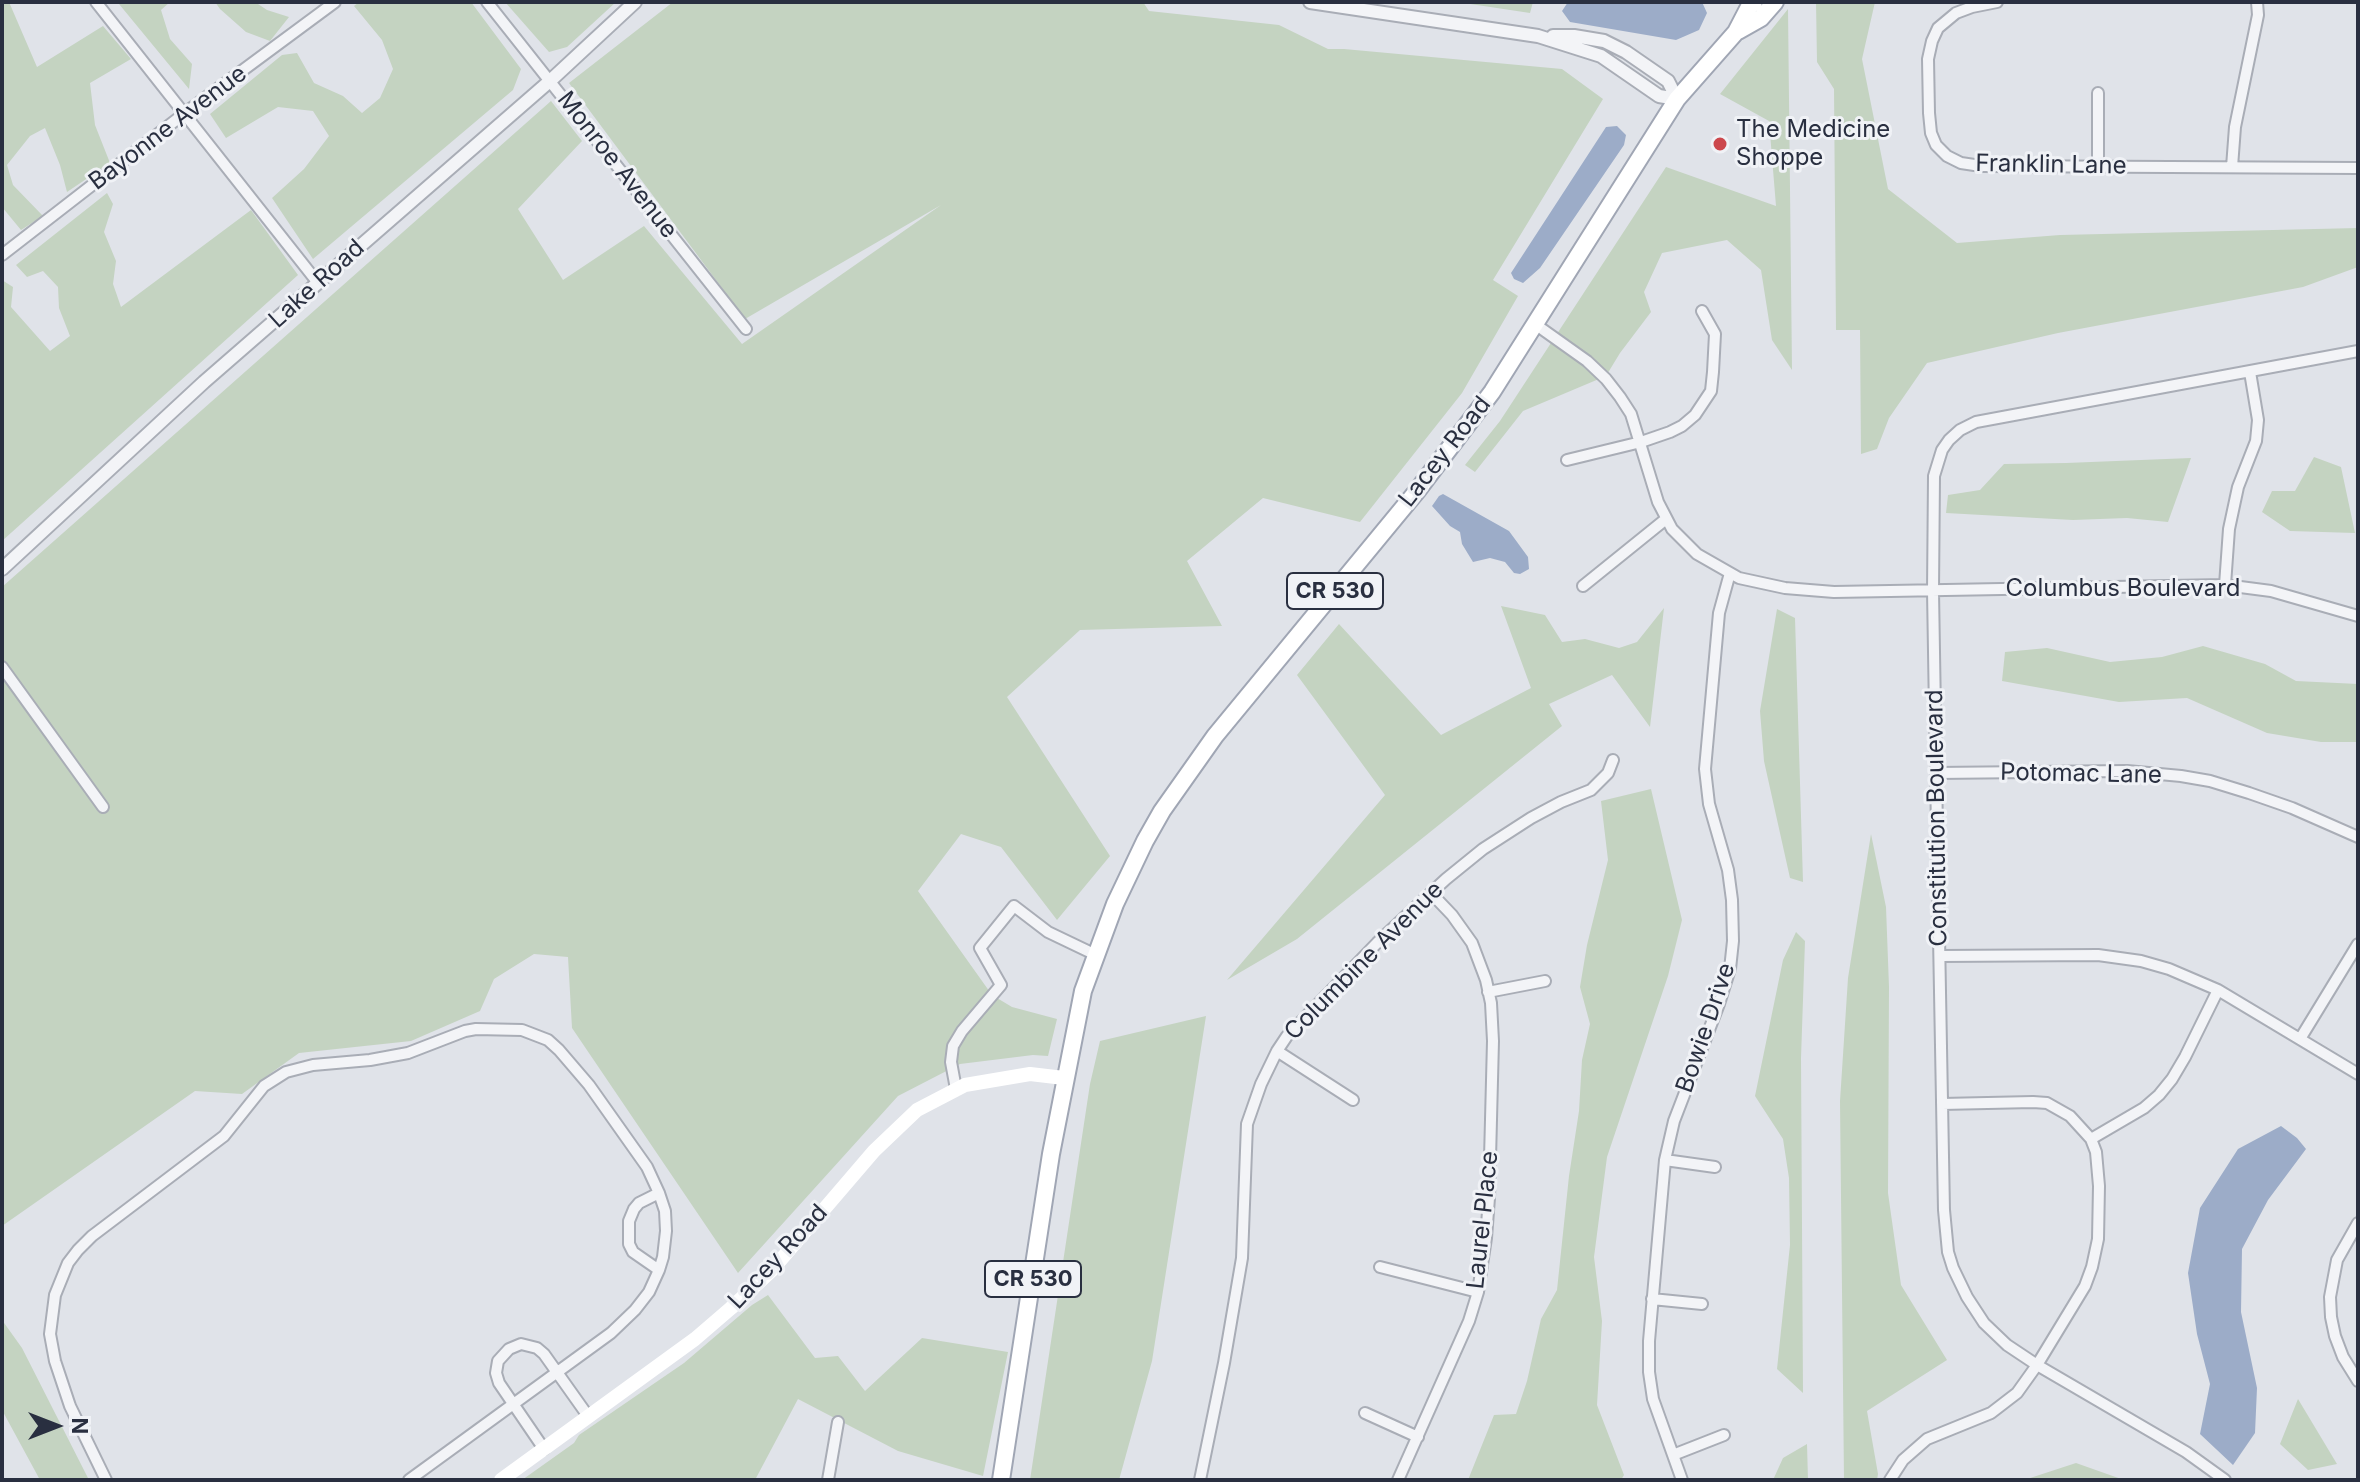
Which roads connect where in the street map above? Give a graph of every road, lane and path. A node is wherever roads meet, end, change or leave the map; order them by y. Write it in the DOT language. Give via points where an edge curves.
graph roads {
  1 [pos="96,2"];
  2 [pos="335,2"];
  3 [pos="487,2"];
  4 [pos="635,2"];
  5 [pos="1310,2"];
  6 [pos="1754,2"];
  7 [pos="1775,2"];
  8 [pos="1997,2"];
  9 [pos="2257,2"];
  10 [pos="1736,32"];
  11 [pos="551,80"];
  12 [pos="2098,93"];
  13 [pos="1677,99"];
  14 [pos="185,113"];
  15 [pos="2098,166"];
  16 [pos="2232,167"];
  17 [pos="2358,168"];
  18 [pos="2,255"];
  19 [pos="318,283"];
  20 [pos="1702,311"];
  21 [pos="1535,324"];
  22 [pos="746,329"];
  23 [pos="2358,351"];
  24 [pos="2250,372"];
  25 [pos="1641,442"];
  26 [pos="1567,460"];
  27 [pos="1666,519"];
  28 [pos="2,569"];
  29 [pos="1730,573"];
  30 [pos="2225,585"];
  31 [pos="1583,586"];
  32 [pos="1933,591"];
  33 [pos="2358,616"];
  34 [pos="2,667"];
  35 [pos="1613,760"];
  36 [pos="1936,773"];
  37 [pos="103,807"];
  38 [pos="2358,837"];
  39 [pos="1431,893"];
  40 [pos="2358,944"];
  41 [pos="1096,955"];
  42 [pos="1940,956"];
  43 [pos="1545,981"];
  44 [pos="2218,990"];
  45 [pos="1488,992"];
  46 [pos="2300,1039"];
  47 [pos="1277,1051"];
  48 [pos="2358,1074"];
  49 [pos="1064,1078"];
  50 [pos="956,1089"];
  51 [pos="1353,1100"];
  52 [pos="1942,1104"];
  53 [pos="2091,1139"];
  54 [pos="1665,1160"];
  55 [pos="1715,1167"];
  56 [pos="659,1193"];
  57 [pos="2358,1223"];
  58 [pos="1380,1267"];
  59 [pos="659,1270"];
  60 [pos="1478,1292"];
  61 [pos="1652,1299"];
  62 [pos="1702,1304"];
  63 [pos="2037,1365"];
  64 [pos="557,1372"];
  65 [pos="2358,1381"];
  66 [pos="514,1404"];
  67 [pos="1365,1413"];
  68 [pos="588,1416"];
  69 [pos="838,1422"];
  70 [pos="1724,1435"];
  71 [pos="1418,1437"];
  72 [pos="544,1449"];
  73 [pos="1673,1455"];
  74 [pos="106,1480"];
  75 [pos="409,1480"];
  76 [pos="501,1480"];
  77 [pos="828,1480"];
  78 [pos="1001,1480"];
  79 [pos="1200,1480"];
  80 [pos="1398,1480"];
  81 [pos="1682,1480"];
  82 [pos="1890,1480"];
  83 [pos="2225,1480"];
  1 -- 14 [label="street"];
  2 -- 14 [label="street, Bayonne Avenue"];
  3 -- 11 [label="street, Monroe Avenue"];
  4 -- 11 [label="street, Lake Road"];
  5 -- 13 [label="street" via="1604,41 1668,81"];
  6 -- 10 [label="main road, Lacey Road / CR 530"];
  7 -- 10 [label="main road, Lacey Road / CR 530" via="1761,18"];
  8 -- 15 [label="street, Franklin Lane" via="1956,13 1932,41 1929,113 1936,145 1961,163 1981,166"];
  9 -- 16 [label="street"];
  10 -- 13 [label="main road, Lacey Road / CR 530"];
  11 -- 19 [label="street, Lake Road"];
  11 -- 22 [label="street, Monroe Avenue"];
  12 -- 15 [label="street"];
  13 -- 21 [label="main road, Lacey Road / CR 530"];
  14 -- 18 [label="street, Bayonne Avenue"];
  14 -- 19 [label="street"];
  15 -- 16 [label="street, Franklin Lane"];
  16 -- 17 [label="street, Franklin Lane"];
  19 -- 28 [label="street, Lake Road"];
  20 -- 25 [label="street" via="1715,334 1711,391 1682,426"];
  21 -- 25 [label="street" via="1606,379 1631,414"];
  21 -- 41 [label="main road, Lacey Road / CR 530" via="1442,459 1200,756 1136,859"];
  23 -- 24 [label="street, Constitution Boulevard"];
  24 -- 30 [label="street" via="2256,441 2238,487"];
  24 -- 32 [label="street, Constitution Boulevard" via="1976,422 1960,430 1942,450 1934,476"];
  25 -- 26 [label="street"];
  25 -- 27 [label="street"];
  27 -- 29 [label="street, Columbus Boulevard" via="1697,554"];
  27 -- 31 [label="street"];
  29 -- 32 [label="street, Columbus Boulevard" via="1800,590"];
  29 -- 54 [label="street, Bowie Drive" via="1719,613 1705,769 1732,900 1730,969 1674,1121"];
  30 -- 32 [label="street, Columbus Boulevard"];
  30 -- 33 [label="street, Columbus Boulevard" via="2271,591"];
  32 -- 36 [label="street, Constitution Boulevard"];
  34 -- 37 [label="street"];
  35 -- 39 [label="street, Columbine Avenue" via="1591,790 1531,818"];
  36 -- 38 [label="street, Potomac Lane" via="2127,771 2181,776 2249,793"];
  36 -- 42 [label="street, Constitution Boulevard"];
  39 -- 45 [label="street, Laurel Place" via="1472,943"];
  39 -- 47 [label="street, Columbine Avenue"];
  40 -- 46 [label="street"];
  41 -- 49 [label="main road, CR 530"];
  41 -- 50 [label="street" via="1048,932 1014,906 980,948 1001,985 953,1046"];
  42 -- 44 [label="street" via="2115,957 2169,969"];
  42 -- 52 [label="street, Constitution Boulevard"];
  43 -- 45 [label="street"];
  44 -- 46 [label="street"];
  44 -- 53 [label="street" via="2185,1057 2159,1095"];
  45 -- 60 [label="street, Laurel Place" via="1493,1041 1489,1198"];
  46 -- 48 [label="street"];
  47 -- 51 [label="street"];
  47 -- 79 [label="street, Columbine Avenue" via="1247,1124 1242,1258"];
  49 -- 50 [label="main road, Lacey Road" via="1030,1074"];
  49 -- 78 [label="main road, CR 530"];
  50 -- 68 [label="main road, Lacey Road" via="917,1110 874,1151 772,1270 731,1308"];
  52 -- 53 [label="street" via="2047,1103 2080,1124"];
  52 -- 63 [label="street, Constitution Boulevard" via="1945,1236 1953,1268 1984,1323"];
  53 -- 63 [label="street" via="2099,1186 2092,1267"];
  54 -- 55 [label="street"];
  54 -- 61 [label="street, Bowie Drive"];
  56 -- 59 [label="street" via="666,1231"];
  56 -- 59 [label="street" via="639,1203 629,1221 633,1252"];
  56 -- 74 [label="street" via="647,1167 589,1085 548,1040 522,1030 465,1031 408,1053 300,1067 273,1078 224,1136 92,1236 68,1263 55,1295 50,1334 70,1406"];
  57 -- 65 [label="street" via="2337,1260 2330,1297 2335,1336"];
  58 -- 60 [label="street"];
  59 -- 64 [label="street" via="635,1310"];
  60 -- 71 [label="street, Laurel Place"];
  61 -- 62 [label="street"];
  61 -- 73 [label="street, Bowie Drive" via="1649,1372"];
  63 -- 82 [label="street" via="2017,1393 1991,1413 1927,1439"];
  63 -- 83 [label="street, Constitution Boulevard"];
  64 -- 66 [label="street"];
  64 -- 66 [label="street" via="537,1348 521,1344 509,1349 496,1373"];
  64 -- 68 [label="street"];
  66 -- 72 [label="street"];
  66 -- 75 [label="street"];
  67 -- 71 [label="street"];
  68 -- 72 [label="main road, Lacey Road"];
  69 -- 77 [label="street"];
  70 -- 73 [label="street"];
  71 -- 80 [label="street, Laurel Place"];
  72 -- 76 [label="main road, Lacey Road"];
  73 -- 81 [label="street, Bowie Drive"];
}
